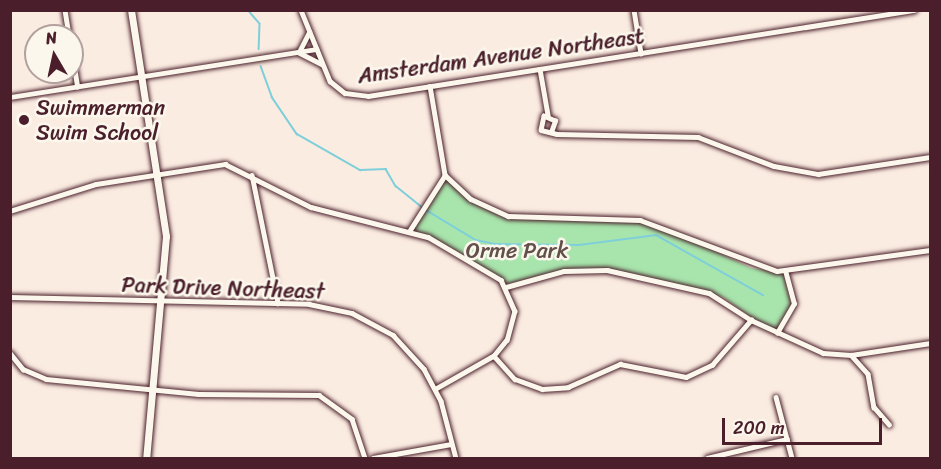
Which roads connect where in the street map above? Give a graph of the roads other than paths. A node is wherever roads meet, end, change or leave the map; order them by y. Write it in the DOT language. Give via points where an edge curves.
graph roads {
  1 [pos="131,10"];
  2 [pos="301,10"];
  3 [pos="634,10"];
  4 [pos="914,10"];
  5 [pos="309,30"];
  6 [pos="316,49"];
  7 [pos="298,52"];
  8 [pos="641,53"];
  9 [pos="322,64"];
  10 [pos="540,69"];
  11 [pos="141,77"];
  12 [pos="78,84"];
  13 [pos="430,86"];
  14 [pos="78,87"];
  15 [pos="10,97"];
  16 [pos="548,115"];
  17 [pos="551,132"];
  18 [pos="930,158"];
  19 [pos="250,172"];
  20 [pos="156,174"];
  21 [pos="445,175"];
  22 [pos="10,210"];
  23 [pos="410,230"];
  24 [pos="930,250"];
  25 [pos="785,271"];
  26 [pos="507,287"];
  27 [pos="10,297"];
  28 [pos="161,302"];
  29 [pos="278,303"];
  30 [pos="751,320"];
  31 [pos="777,333"];
  32 [pos="930,344"];
  33 [pos="10,353"];
  34 [pos="494,356"];
  35 [pos="851,356"];
  36 [pos="436,389"];
  37 [pos="153,390"];
  38 [pos="776,397"];
  39 [pos="889,424"];
  40 [pos="787,439"];
  41 [pos="451,444"];
  42 [pos="146,459"];
  43 [pos="364,459"];
  44 [pos="373,459"];
  45 [pos="456,459"];
  46 [pos="707,459"];
  47 [pos="792,459"];
  1 -- 11 [label="main road"];
  2 -- 5 [label="street, Amsterdam Avenue Northeast"];
  3 -- 8 [label="street"];
  4 -- 8 [label="street, Amsterdam Avenue Northeast"];
  5 -- 6 [label="street, Amsterdam Avenue Northeast"];
  5 -- 7 [label="street"];
  6 -- 7 [label="street"];
  6 -- 9 [label="street, Amsterdam Avenue Northeast"];
  7 -- 9 [label="street"];
  7 -- 11 [label="street"];
  8 -- 10 [label="street, Amsterdam Avenue Northeast"];
  9 -- 13 [label="street, Amsterdam Avenue Northeast" via="337,88 357,96"];
  10 -- 13 [label="street, Amsterdam Avenue Northeast"];
  10 -- 16 [label="street"];
  11 -- 14 [label="street"];
  11 -- 20 [label="main road"];
  12 -- 14 [label="street"];
  13 -- 21 [label="street"];
  14 -- 15 [label="street"];
  16 -- 17 [label="street" via="556,124"];
  16 -- 17 [label="street" via="539,124"];
  17 -- 18 [label="street" via="698,137 774,166 818,174"];
  19 -- 20 [label="street" via="225,164"];
  19 -- 23 [label="street" via="311,207"];
  19 -- 29 [label="street" via="258,187 263,249"];
  20 -- 22 [label="street" via="68,190"];
  20 -- 28 [label="main road" via="165,236"];
  21 -- 23 [label="street"];
  21 -- 25 [label="street" via="471,199 508,216 640,220 749,264"];
  23 -- 26 [label="street"];
  24 -- 25 [label="street"];
  25 -- 31 [label="street" via="794,304"];
  26 -- 30 [label="street" via="564,271 607,270 709,293"];
  26 -- 34 [label="street" via="514,320"];
  27 -- 28 [label="street, Park Drive Northeast"];
  28 -- 29 [label="street, Park Drive Northeast"];
  28 -- 37 [label="main road"];
  29 -- 36 [label="street, Park Drive Northeast" via="329,306 371,321 410,351"];
  30 -- 31 [label="street"];
  30 -- 34 [label="street" via="712,365 686,377 620,364 568,387 542,389 515,379"];
  31 -- 35 [label="street" via="823,353"];
  32 -- 35 [label="street"];
  33 -- 37 [label="street" via="38,377"];
  34 -- 36 [label="street"];
  35 -- 39 [label="street" via="868,374 874,407"];
  36 -- 41 [label="street, Park Drive Northeast"];
  37 -- 42 [label="main road"];
  37 -- 43 [label="street" via="319,395 352,419"];
  38 -- 40 [label="street"];
  40 -- 46 [label="street"];
  40 -- 47 [label="street"];
  41 -- 44 [label="street"];
  41 -- 45 [label="street, Park Drive Northeast"];
}
